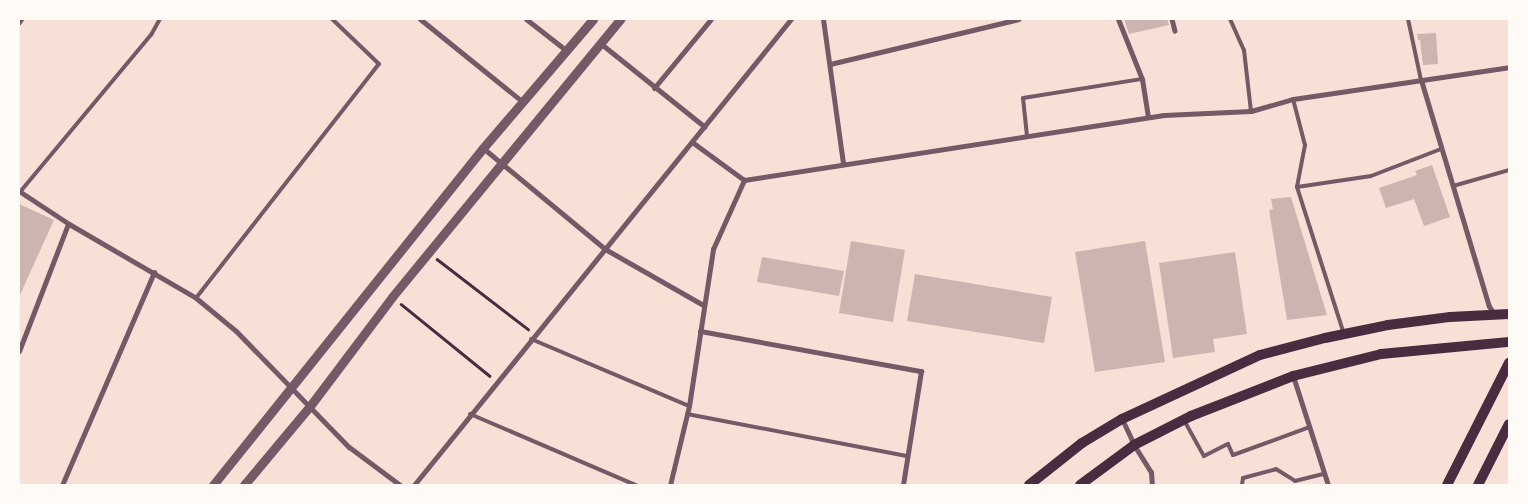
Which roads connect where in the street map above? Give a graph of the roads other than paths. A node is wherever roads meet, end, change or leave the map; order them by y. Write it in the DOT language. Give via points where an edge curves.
graph roads {
  1 [pos="21,19"];
  2 [pos="160,19"];
  3 [pos="332,19"];
  4 [pos="420,19"];
  5 [pos="526,19"];
  6 [pos="593,19"];
  7 [pos="620,19"];
  8 [pos="710,19"];
  9 [pos="791,19"];
  10 [pos="823,19"];
  11 [pos="1019,19"];
  12 [pos="1118,19"];
  13 [pos="1172,19"];
  14 [pos="1230,19"];
  15 [pos="1408,19"];
  16 [pos="19,22"];
  17 [pos="1175,30"];
  18 [pos="600,43"];
  19 [pos="567,51"];
  20 [pos="830,64"];
  21 [pos="1509,67"];
  22 [pos="1142,79"];
  23 [pos="1421,80"];
  24 [pos="654,88"];
  25 [pos="1293,99"];
  26 [pos="523,102"];
  27 [pos="1251,110"];
  28 [pos="1148,118"];
  29 [pos="705,127"];
  30 [pos="1027,136"];
  31 [pos="692,142"];
  32 [pos="483,148"];
  33 [pos="1441,149"];
  34 [pos="843,163"];
  35 [pos="502,165"];
  36 [pos="1509,170"];
  37 [pos="744,180"];
  38 [pos="1453,186"];
  39 [pos="1297,187"];
  40 [pos="19,192"];
  41 [pos="68,224"];
  42 [pos="605,249"];
  43 [pos="154,272"];
  44 [pos="196,298"];
  45 [pos="703,305"];
  46 [pos="1494,314"];
  47 [pos="1509,314"];
  48 [pos="700,331"];
  49 [pos="1344,334"];
  50 [pos="533,337"];
  51 [pos="1509,342"];
  52 [pos="19,351"];
  53 [pos="1509,363"];
  54 [pos="1293,376"];
  55 [pos="290,387"];
  56 [pos="310,406"];
  57 [pos="689,406"];
  58 [pos="470,414"];
  59 [pos="687,414"];
  60 [pos="1122,419"];
  61 [pos="1183,420"];
  62 [pos="1509,424"];
  63 [pos="1310,427"];
  64 [pos="1134,445"];
  65 [pos="908,456"];
  66 [pos="1324,474"];
  67 [pos="394,480"];
  68 [pos="62,485"];
  69 [pos="213,485"];
  70 [pos="244,485"];
  71 [pos="389,485"];
  72 [pos="400,485"];
  73 [pos="414,485"];
  74 [pos="636,485"];
  75 [pos="670,485"];
  76 [pos="903,485"];
  77 [pos="1029,485"];
  78 [pos="1080,485"];
  79 [pos="1152,485"];
  80 [pos="1242,485"];
  81 [pos="1328,485"];
  82 [pos="1447,485"];
  83 [pos="1478,485"];
  1 -- 16 [label="street"];
  2 -- 40 [label="lane" via="151,36"];
  3 -- 44 [label="lane" via="379,64"];
  4 -- 26 [label="street"];
  5 -- 19 [label="street"];
  6 -- 19 [label="street"];
  7 -- 18 [label="street"];
  8 -- 24 [label="street"];
  9 -- 29 [label="street"];
  10 -- 20 [label="street"];
  11 -- 20 [label="street"];
  12 -- 22 [label="street"];
  13 -- 17 [label="street"];
  14 -- 27 [label="lane" via="1244,50"];
  15 -- 23 [label="lane"];
  18 -- 24 [label="street"];
  18 -- 35 [label="street"];
  19 -- 26 [label="street"];
  20 -- 34 [label="street"];
  21 -- 23 [label="street"];
  22 -- 28 [label="street"];
  22 -- 30 [label="lane" via="1023,98"];
  23 -- 25 [label="street"];
  23 -- 33 [label="street"];
  24 -- 29 [label="street"];
  25 -- 27 [label="street"];
  25 -- 39 [label="lane" via="1305,145"];
  26 -- 32 [label="street"];
  27 -- 28 [label="street"];
  28 -- 30 [label="street"];
  29 -- 31 [label="street"];
  30 -- 34 [label="street"];
  31 -- 37 [label="street"];
  31 -- 42 [label="street"];
  32 -- 35 [label="street"];
  32 -- 55 [label="street"];
  33 -- 38 [label="street"];
  33 -- 39 [label="lane" via="1371,176"];
  34 -- 37 [label="street"];
  35 -- 42 [label="street"];
  35 -- 56 [label="street" via="392,297"];
  36 -- 38 [label="lane"];
  37 -- 45 [label="street" via="713,249"];
  38 -- 46 [label="street" via="1488,306"];
  39 -- 49 [label="lane"];
  40 -- 41 [label="street"];
  41 -- 43 [label="street"];
  41 -- 52 [label="street"];
  42 -- 45 [label="street"];
  42 -- 50 [label="street"];
  43 -- 44 [label="street"];
  43 -- 68 [label="street"];
  44 -- 55 [label="street" via="236,331"];
  45 -- 48 [label="street"];
  46 -- 47 [label="main road"];
  46 -- 49 [label="main road" via="1441,318"];
  48 -- 57 [label="street"];
  48 -- 65 [label="street" via="921,371"];
  49 -- 60 [label="main road" via="1260,355"];
  50 -- 57 [label="lane"];
  50 -- 58 [label="street"];
  51 -- 54 [label="main road" via="1381,354"];
  53 -- 82 [label="main road"];
  54 -- 61 [label="main road"];
  54 -- 63 [label="street"];
  55 -- 56 [label="street"];
  55 -- 69 [label="street"];
  56 -- 67 [label="street" via="349,447"];
  56 -- 70 [label="street"];
  57 -- 59 [label="street"];
  58 -- 73 [label="street"];
  58 -- 74 [label="lane"];
  59 -- 65 [label="lane"];
  59 -- 75 [label="street"];
  60 -- 64 [label="street"];
  60 -- 77 [label="main road" via="1082,443"];
  61 -- 63 [label="lane" via="1204,456 1228,444 1233,455"];
  61 -- 64 [label="main road"];
  62 -- 83 [label="main road"];
  63 -- 66 [label="street"];
  64 -- 78 [label="main road"];
  64 -- 79 [label="street" via="1150,472"];
  65 -- 76 [label="street"];
  66 -- 80 [label="lane" via="1295,481 1276,468 1243,478"];
  66 -- 81 [label="street"];
  67 -- 71 [label="street"];
  67 -- 72 [label="street"];
}
